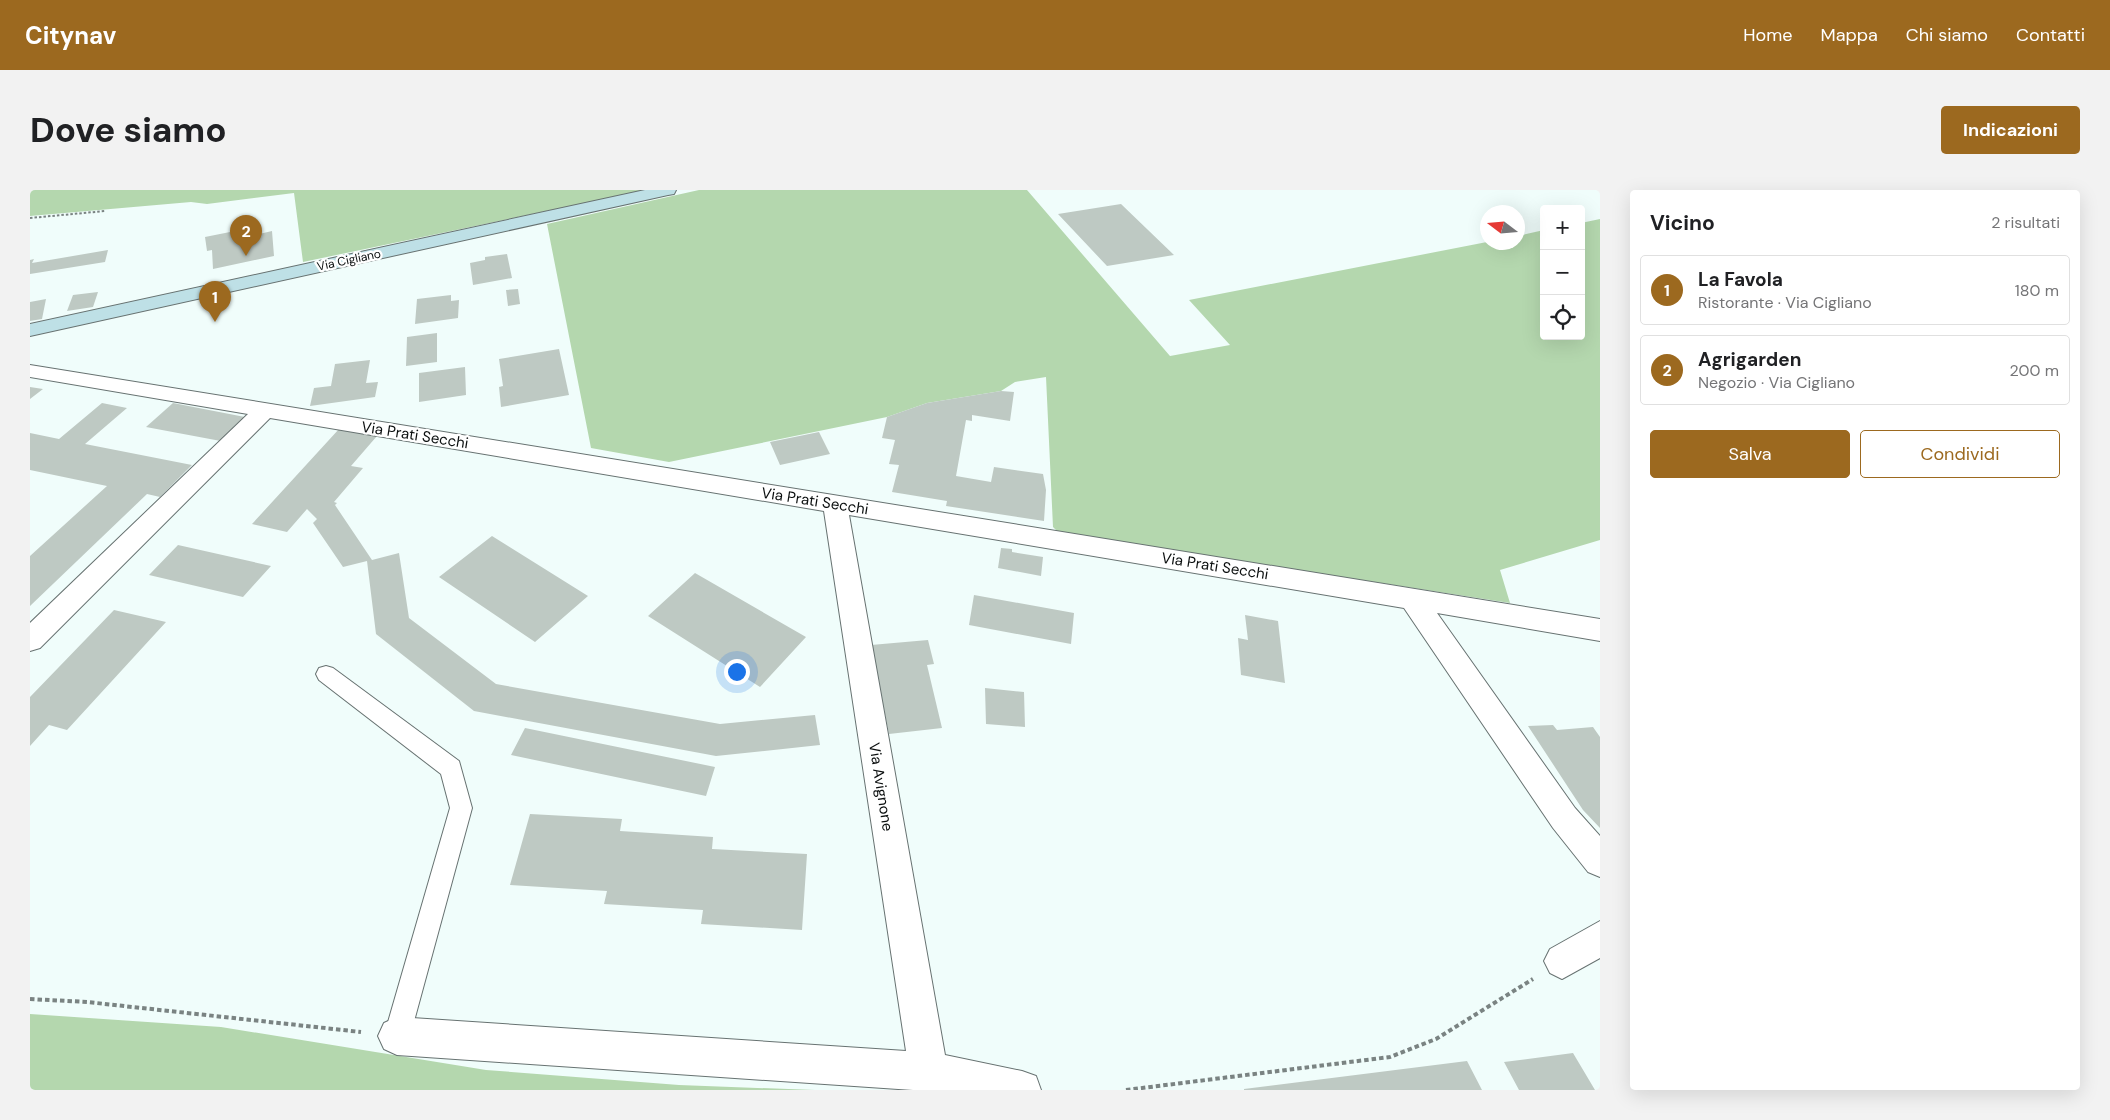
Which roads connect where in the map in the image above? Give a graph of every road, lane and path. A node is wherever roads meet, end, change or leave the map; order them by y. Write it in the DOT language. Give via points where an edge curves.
graph roads {
  1 [pos="668,190"];
  2 [pos="105,211"];
  3 [pos="30,218"];
  4 [pos="30,330"];
  5 [pos="30,371"];
  6 [pos="265,410"];
  7 [pos="835,504"];
  8 [pos="1412,599"];
  9 [pos="1600,630"];
  10 [pos="30,640"];
  11 [pos="326,674"];
  12 [pos="1600,861"];
  13 [pos="1600,938"];
  14 [pos="1562,961"];
  15 [pos="30,999"];
  16 [pos="397,1036"];
  17 [pos="929,1080"];
  18 [pos="1022,1090"];
  19 [pos="1126,1090"];
  1 -- 4 [label="main road, Via Cigliano"];
  2 -- 3 [label="path"];
  5 -- 6 [label="street, Via Prati Secchi"];
  6 -- 7 [label="street, Via Prati Secchi"];
  6 -- 10 [label="street"];
  7 -- 8 [label="street, Via Prati Secchi"];
  7 -- 17 [label="street, Via Avignone"];
  8 -- 9 [label="street, Via Prati Secchi"];
  8 -- 12 [label="street" via="1564,818"];
  11 -- 16 [label="lane" via="451,768 461,808"];
  13 -- 14 [label="street"];
  14 -- 19 [label="path" via="1436,1039 1390,1057"];
  15 -- 16 [label="path" via="87,1002"];
  16 -- 17 [label="street"];
  17 -- 18 [label="street"];
}
